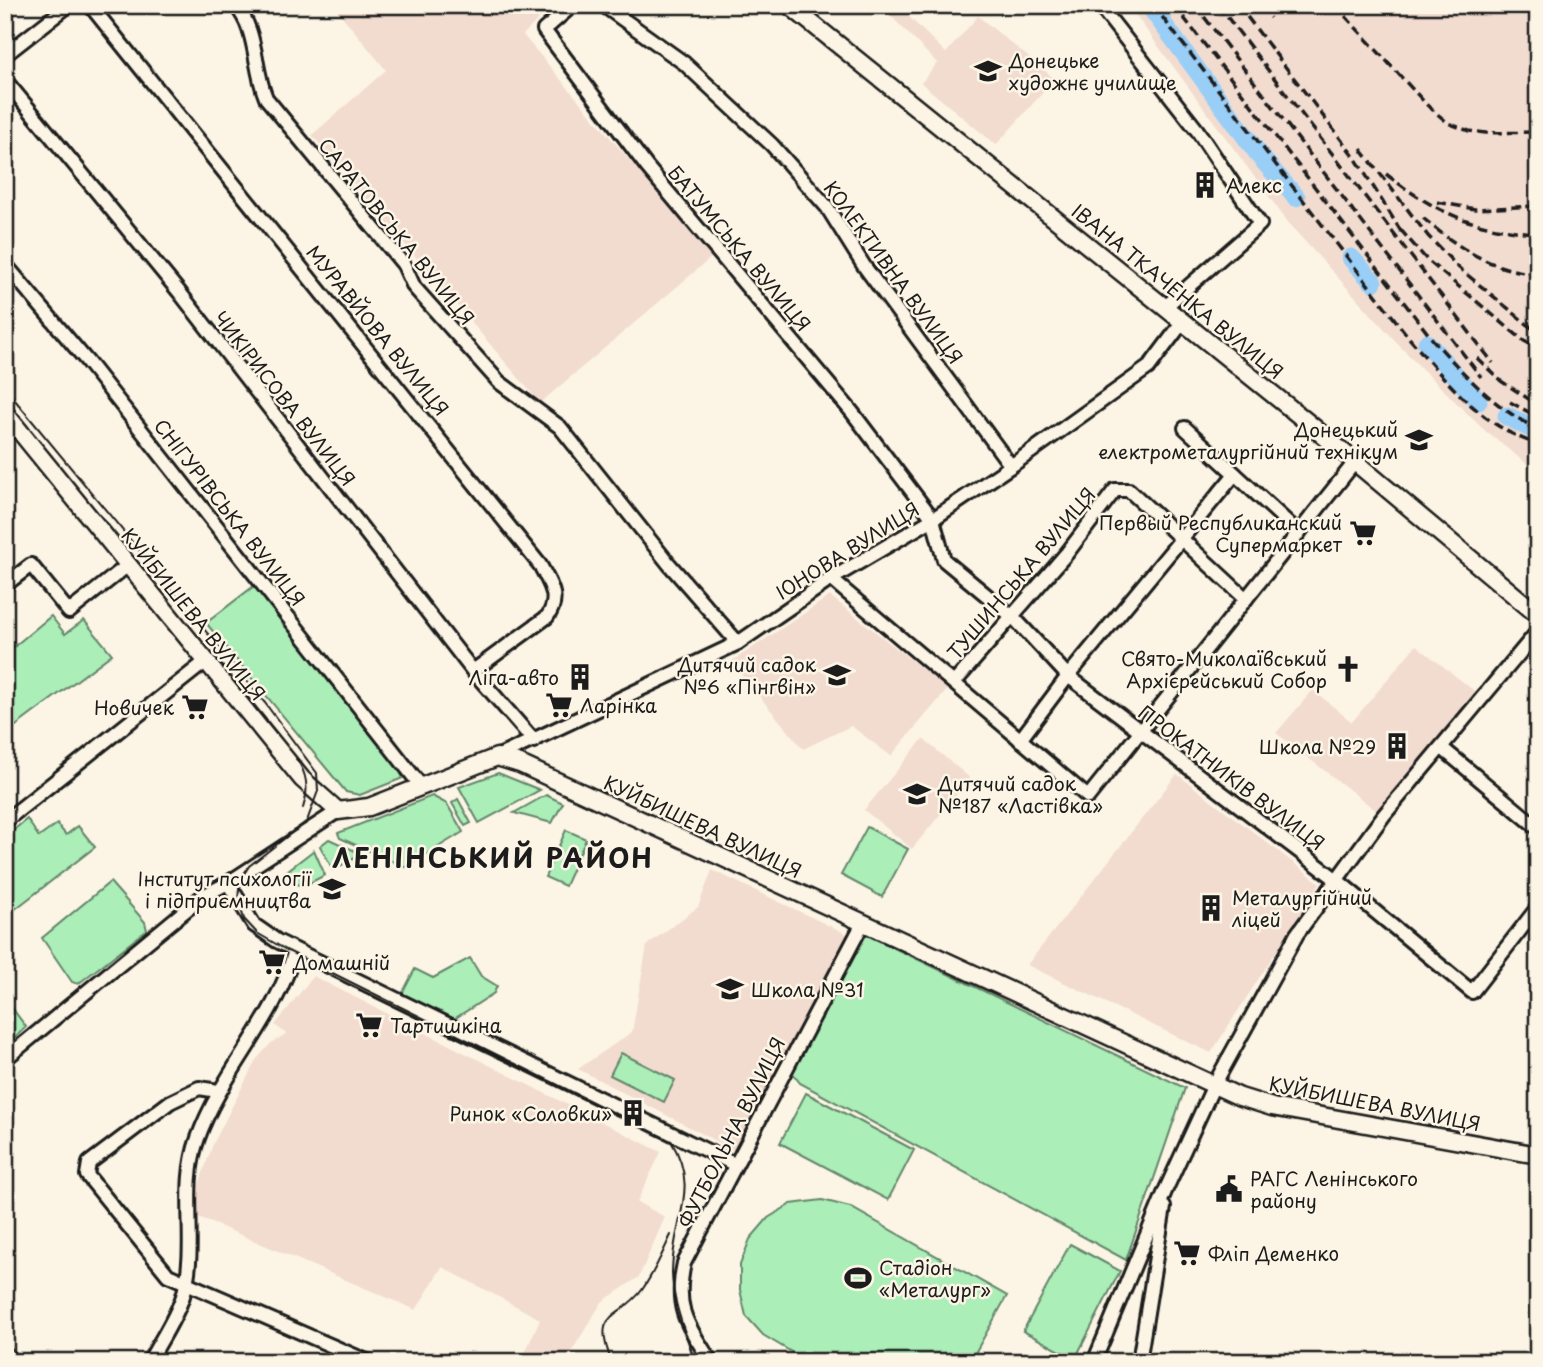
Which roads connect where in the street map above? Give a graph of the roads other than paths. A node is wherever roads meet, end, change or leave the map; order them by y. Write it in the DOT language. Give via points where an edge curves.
graph roads {
  1 [pos="69,5"];
  2 [pos="90,5"];
  3 [pos="235,5"];
  4 [pos="572,5"];
  5 [pos="603,5"];
  6 [pos="789,5"];
  7 [pos="1099,5"];
  8 [pos="5,55"];
  9 [pos="5,79"];
  10 [pos="5,264"];
  11 [pos="1165,307"];
  12 [pos="1182,323"];
  13 [pos="5,413"];
  14 [pos="1185,428"];
  15 [pos="1355,462"];
  16 [pos="1012,466"];
  17 [pos="1235,474"];
  18 [pos="933,519"];
  19 [pos="1299,533"];
  20 [pos="1182,541"];
  21 [pos="128,565"];
  22 [pos="831,579"];
  23 [pos="5,585"];
  24 [pos="1246,599"];
  25 [pos="1538,615"];
  26 [pos="1013,618"];
  27 [pos="1538,631"];
  28 [pos="738,643"];
  29 [pos="205,662"];
  30 [pos="473,671"];
  31 [pos="1068,676"];
  32 [pos="954,683"];
  33 [pos="1138,730"];
  34 [pos="1020,740"];
  35 [pos="534,741"];
  36 [pos="1442,748"];
  37 [pos="497,757"];
  38 [pos="421,786"];
  39 [pos="338,811"];
  40 [pos="5,821"];
  41 [pos="1538,828"];
  42 [pos="1337,880"];
  43 [pos="228,883"];
  44 [pos="1538,907"];
  45 [pos="863,923"];
  46 [pos="295,950"];
  47 [pos="5,1059"];
  48 [pos="1214,1085"];
  49 [pos="218,1091"];
  50 [pos="1538,1155"];
  51 [pos="734,1164"];
  52 [pos="1166,1189"];
  53 [pos="184,1283"];
  54 [pos="5,1353"];
  55 [pos="13,1362"];
  56 [pos="149,1362"];
  57 [pos="369,1362"];
  58 [pos="710,1362"];
  59 [pos="1094,1362"];
  60 [pos="1139,1362"];
  1 -- 8 [label="street"];
  2 -- 30 [label="street, МУРАВЙОВА ВУЛИЦЯ" via="540,565 554,593 554,607 547,617"];
  3 -- 28 [label="street, САРАТОВСЬКА ВУЛИЦЯ" via="248,20 257,77 266,98 404,265 414,287 499,382 560,427 669,565"];
  4 -- 18 [label="street, БАТУМСЬКА ВУЛИЦЯ" via="544,30 647,167 852,412"];
  5 -- 16 [label="street, КОЛЕКТИВНА ВУЛИЦЯ" via="684,63 772,145 827,207 864,265"];
  6 -- 11 [label="main road, ІВАНА ТКАЧЕНКА ВУЛИЦЯ"];
  7 -- 11 [label="street" via="1197,130 1260,224"];
  9 -- 30 [label="street, ЧИКІРИСОВА ВУЛИЦЯ" via="180,293"];
  10 -- 38 [label="street, СНІГУРІВСЬКА ВУЛИЦЯ" via="86,360"];
  11 -- 12 [label="main road, ІВАНА ТКАЧЕНКА ВУЛИЦЯ"];
  12 -- 15 [label="main road, ІВАНА ТКАЧЕНКА ВУЛИЦЯ"];
  12 -- 16 [label="street, ІОНОВА ВУЛИЦЯ" via="1149,367"];
  13 -- 21 [label="main road, КУЙБИШЕВА ВУЛИЦЯ"];
  14 -- 17 [label="street"];
  15 -- 19 [label="street"];
  15 -- 25 [label="main road, ІВАНА ТКАЧЕНКА ВУЛИЦЯ"];
  16 -- 18 [label="street, ІОНОВА ВУЛИЦЯ"];
  17 -- 19 [label="street"];
  17 -- 20 [label="street"];
  18 -- 22 [label="street, ІОНОВА ВУЛИЦЯ"];
  18 -- 26 [label="street, ПРОКАТНИКІВ ВУЛИЦЯ" via="944,560"];
  19 -- 24 [label="street"];
  20 -- 24 [label="street, ТУШИНСЬКА ВУЛИЦЯ"];
  20 -- 26 [label="street, ТУШИНСЬКА ВУЛИЦЯ" via="1129,490 1115,490"];
  20 -- 31 [label="street"];
  21 -- 23 [label="street" via="69,612 31,565"];
  21 -- 29 [label="main road, КУЙБИШЕВА ВУЛИЦЯ"];
  22 -- 28 [label="street, ІОНОВА ВУЛИЦЯ"];
  22 -- 32 [label="street"];
  24 -- 33 [label="street"];
  26 -- 31 [label="street, ПРОКАТНИКІВ ВУЛИЦЯ"];
  26 -- 32 [label="street, ТУШИНСЬКА ВУЛИЦЯ"];
  27 -- 36 [label="street"];
  28 -- 35 [label="street, ІОНОВА ВУЛИЦЯ"];
  29 -- 39 [label="main road, КУЙБИШЕВА ВУЛИЦЯ" via="302,779"];
  29 -- 40 [label="street"];
  30 -- 35 [label="street, ЧИКІРИСОВА ВУЛИЦЯ"];
  31 -- 33 [label="street, ПРОКАТНИКІВ ВУЛИЦЯ"];
  31 -- 34 [label="street"];
  32 -- 34 [label="street"];
  33 -- 34 [label="street" via="1088,797"];
  33 -- 42 [label="street, ПРОКАТНИКІВ ВУЛИЦЯ"];
  35 -- 37 [label="street, ІОНОВА ВУЛИЦЯ"];
  36 -- 41 [label="street"];
  36 -- 42 [label="street" via="1384,815"];
  37 -- 38 [label="main road"];
  37 -- 45 [label="main road, КУЙБИШЕВА ВУЛИЦЯ"];
  38 -- 39 [label="main road" via="369,807"];
  39 -- 43 [label="street"];
  42 -- 44 [label="street, ПРОКАТНИКІВ ВУЛИЦЯ" via="1472,992"];
  42 -- 48 [label="street" via="1297,934"];
  43 -- 46 [label="street" via="254,925"];
  43 -- 47 [label="street" via="203,896"];
  45 -- 48 [label="main road, КУЙБИШЕВА ВУЛИЦЯ"];
  45 -- 51 [label="street, ФУТБОЛЬНА ВУЛИЦЯ"];
  46 -- 49 [label="street" via="267,1016"];
  46 -- 51 [label="street"];
  48 -- 50 [label="main road, КУЙБИШЕВА ВУЛИЦЯ" via="1272,1107"];
  48 -- 52 [label="street"];
  49 -- 53 [label="street" via="188,1165"];
  49 -- 53 [label="street" via="199,1088 170,1102 89,1163 87,1175 168,1275"];
  51 -- 58 [label="street, ФУТБОЛЬНА ВУЛИЦЯ" via="684,1264 678,1289 682,1316"];
  52 -- 59 [label="street"];
  52 -- 60 [label="street"];
  53 -- 56 [label="street" via="183,1296"];
  53 -- 57 [label="street"];
  54 -- 55 [label="street"];
}
